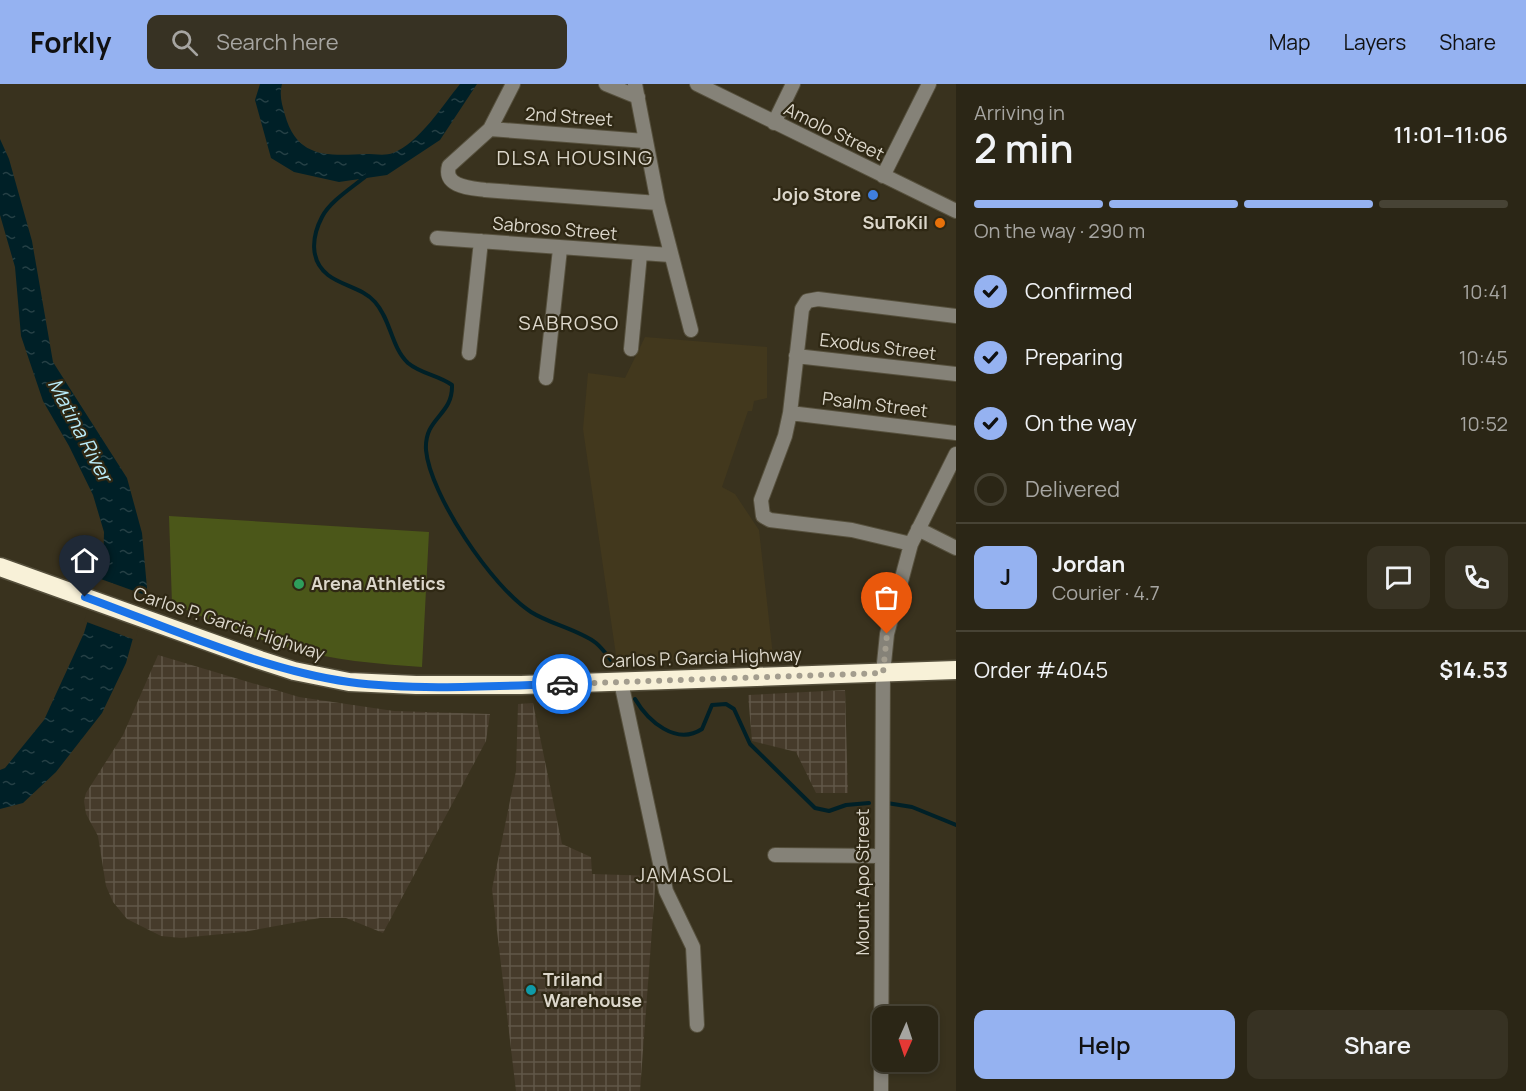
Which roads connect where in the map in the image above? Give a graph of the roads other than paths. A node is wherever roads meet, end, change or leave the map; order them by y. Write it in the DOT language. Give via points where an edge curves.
graph roads {
  1 [pos="513,84"];
  2 [pos="606,84"];
  3 [pos="698,84"];
  4 [pos="793,84"];
  5 [pos="929,84"];
  6 [pos="636,91"];
  7 [pos="774,123"];
  8 [pos="490,129"];
  9 [pos="645,141"];
  10 [pos="883,176"];
  11 [pos="658,203"];
  12 [pos="956,211"];
  13 [pos="436,238"];
  14 [pos="481,241"];
  15 [pos="560,249"];
  16 [pos="640,254"];
  17 [pos="670,255"];
  18 [pos="956,316"];
  19 [pos="691,330"];
  20 [pos="631,349"];
  21 [pos="469,353"];
  22 [pos="796,356"];
  23 [pos="956,374"];
  24 [pos="546,378"];
  25 [pos="790,413"];
  26 [pos="956,433"];
  27 [pos="956,454"];
  28 [pos="918,529"];
  29 [pos="911,544"];
  30 [pos="956,548"];
  31 [pos="1,567"];
  32 [pos="956,670"];
  33 [pos="883,673"];
  34 [pos="621,682"];
  35 [pos="775,855"];
  36 [pos="881,856"];
  37 [pos="697,1025"];
  38 [pos="881,1091"];
  1 -- 8 [label="street"];
  2 -- 6 [label="street"];
  3 -- 7 [label="street, Amolo Street"];
  4 -- 7 [label="street"];
  5 -- 10 [label="street"];
  6 -- 9 [label="street"];
  7 -- 10 [label="street, Amolo Street"];
  8 -- 9 [label="street, 2nd Street"];
  8 -- 11 [label="street" via="449,166 448,173 457,185"];
  9 -- 11 [label="street"];
  10 -- 12 [label="street, Amolo Street"];
  11 -- 17 [label="street"];
  13 -- 14 [label="street, Sabroso Street"];
  14 -- 15 [label="street, Sabroso Street"];
  14 -- 21 [label="street"];
  15 -- 16 [label="street, Sabroso Street"];
  15 -- 24 [label="street"];
  16 -- 17 [label="street, Sabroso Street"];
  16 -- 20 [label="street"];
  17 -- 19 [label="street"];
  18 -- 22 [label="street" via="819,298 807,301 802,309"];
  22 -- 23 [label="street, Exodus Street"];
  22 -- 25 [label="street"];
  25 -- 26 [label="street, Psalm Street"];
  25 -- 29 [label="street" via="761,500 763,516"];
  27 -- 28 [label="street, Mount Apo Street"];
  28 -- 29 [label="street, Mount Apo Street"];
  28 -- 30 [label="street"];
  29 -- 33 [label="street, Mount Apo Street" via="887,634"];
  31 -- 34 [label="highway, Carlos P. Garcia Highway" via="294,671 350,682 501,686"];
  32 -- 33 [label="highway, Carlos P. Garcia Highway"];
  33 -- 34 [label="highway, Carlos P. Garcia Highway"];
  33 -- 36 [label="street, Mount Apo Street"];
  34 -- 37 [label="street" via="666,891 693,946"];
  35 -- 36 [label="street"];
  36 -- 38 [label="street, Mount Apo Street"];
}
